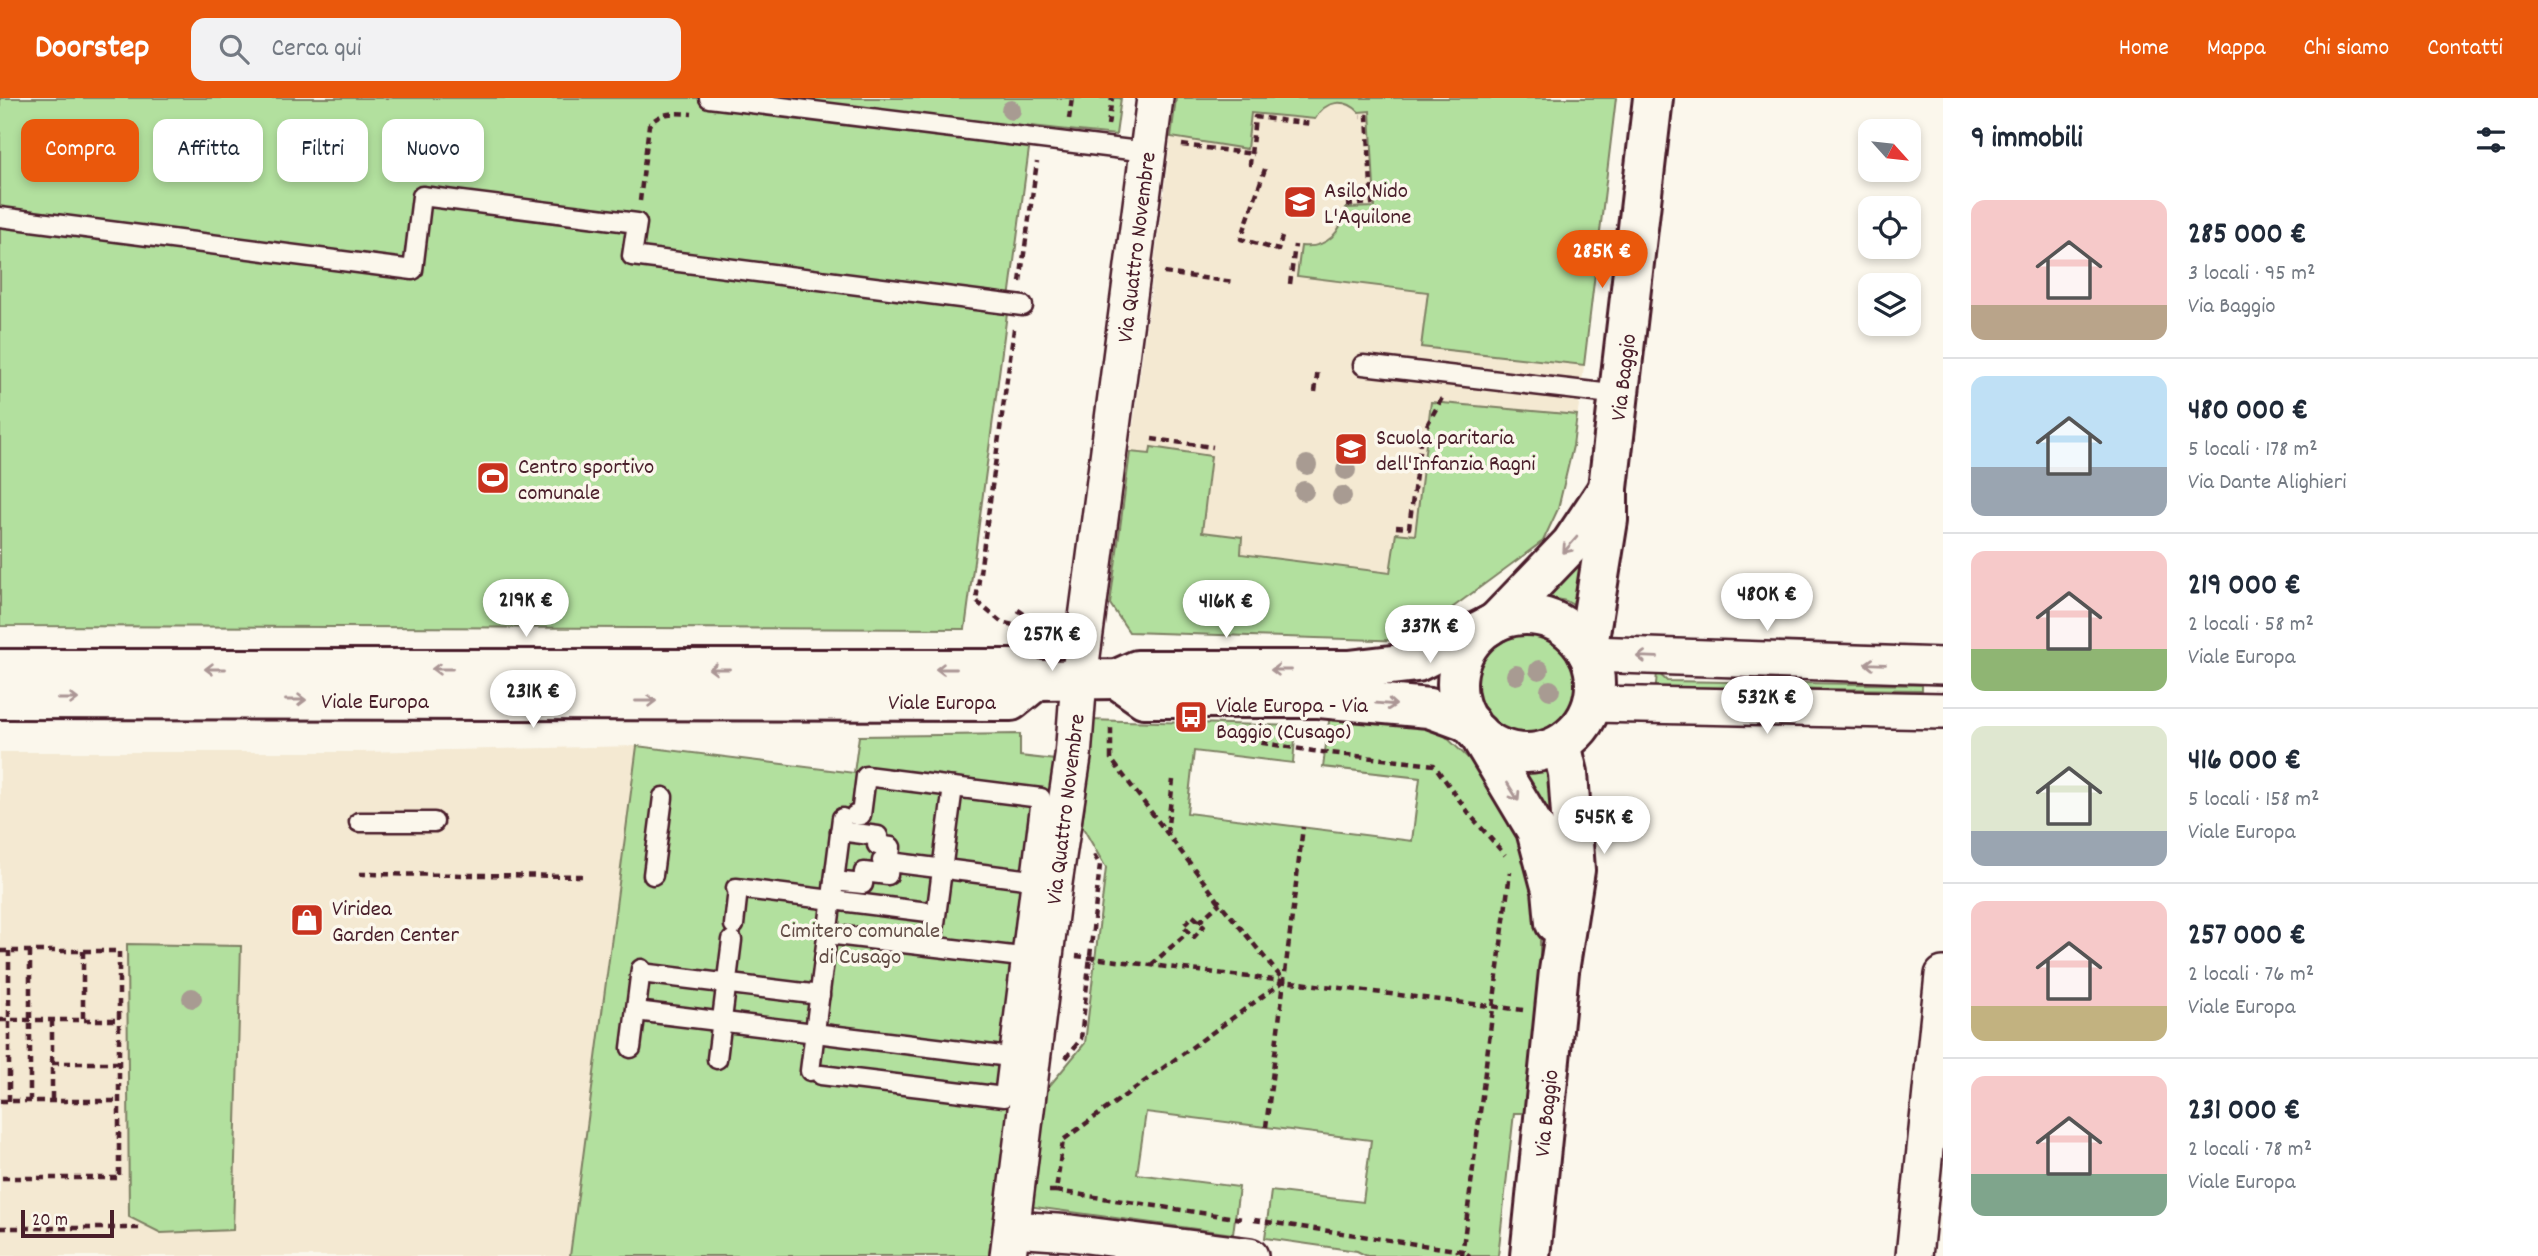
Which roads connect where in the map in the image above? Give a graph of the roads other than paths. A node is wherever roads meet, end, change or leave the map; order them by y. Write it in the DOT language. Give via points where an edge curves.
graph roads {
  1 [pos="1155,98"];
  2 [pos="1653,98"];
  3 [pos="702,102"];
  4 [pos="1159,148"];
  5 [pos="0,217"];
  6 [pos="1023,306"];
  7 [pos="1363,365"];
  8 [pos="1620,395"];
  9 [pos="1608,488"];
  10 [pos="1493,624"];
  11 [pos="1588,653"];
  12 [pos="1943,666"];
  13 [pos="0,668"];
  14 [pos="1079,679"];
  15 [pos="1117,679"];
  16 [pos="1037,680"];
  17 [pos="0,699"];
  18 [pos="1592,704"];
  19 [pos="1943,711"];
  20 [pos="1474,728"];
  21 [pos="1561,744"];
  22 [pos="953,787"];
  23 [pos="663,797"];
  24 [pos="846,821"];
  25 [pos="359,822"];
  26 [pos="434,822"];
  27 [pos="879,860"];
  28 [pos="943,868"];
  29 [pos="653,875"];
  30 [pos="834,881"];
  31 [pos="1043,881"];
  32 [pos="832,900"];
  33 [pos="936,913"];
  34 [pos="827,934"];
  35 [pos="932,946"];
  36 [pos="1033,955"];
  37 [pos="1559,971"];
  38 [pos="1943,975"];
  39 [pos="726,983"];
  40 [pos="820,995"];
  41 [pos="636,1010"];
  42 [pos="722,1021"];
  43 [pos="815,1033"];
  44 [pos="631,1048"];
  45 [pos="1020,1058"];
  46 [pos="717,1059"];
  47 [pos="1010,1243"];
  48 [pos="1250,1256"];
  49 [pos="1530,1256"];
  50 [pos="1914,1256"];
  1 -- 4 [label="street, Via Quattro Novembre"];
  2 -- 8 [label="street, Via Baggio"];
  3 -- 4 [label="lane"];
  4 -- 14 [label="street, Via Quattro Novembre"];
  5 -- 6 [label="lane" via="413,270 422,196 637,223 632,256"];
  7 -- 8 [label="lane"];
  8 -- 9 [label="street, Via Baggio"];
  9 -- 10 [label="street, Via Baggio, one-way" via="1571,544"];
  9 -- 11 [label="street, Via Baggio" via="1608,520"];
  10 -- 11 [label="street" via="1522,615 1539,616 1568,629"];
  10 -- 15 [label="street, Viale Europa, one-way" via="1417,662 1349,670 1138,670"];
  10 -- 20 [label="street" via="1472,641 1458,676 1460,701"];
  12 -- 11 [label="street, one-way"];
  11 -- 18 [label="street" via="1595,679"];
  16 -- 13 [label="street, Viale Europa, one-way" via="1012,669"];
  14 -- 15 [label="street, Viale Europa"];
  14 -- 16 [label="street, Viale Europa"];
  14 -- 31 [label="street, Via Quattro Novembre" via="1073,757"];
  15 -- 20 [label="street, one-way" via="1144,698 1318,698 1429,708"];
  17 -- 16 [label="street, Viale Europa, one-way" via="1011,701"];
  18 -- 19 [label="street"];
  18 -- 21 [label="street" via="1580,727"];
  20 -- 21 [label="street" via="1501,748 1521,753"];
  20 -- 37 [label="street, Via Baggio, one-way" via="1536,830 1552,890"];
  21 -- 37 [label="street, Via Baggio" via="1568,774 1575,870"];
  22 -- 24 [label="lane" via="866,776 861,816"];
  22 -- 28 [label="lane"];
  22 -- 31 [label="lane" via="1041,798"];
  23 -- 29 [label="lane"];
  24 -- 27 [label="lane" via="878,836"];
  24 -- 30 [label="lane"];
  25 -- 26 [label="lane"];
  27 -- 28 [label="lane"];
  27 -- 30 [label="lane" via="864,872 863,884"];
  28 -- 31 [label="lane"];
  28 -- 33 [label="lane"];
  30 -- 32 [label="lane"];
  31 -- 36 [label="street, Via Quattro Novembre"];
  32 -- 33 [label="lane"];
  32 -- 34 [label="lane"];
  32 -- 39 [label="lane" via="737,888"];
  33 -- 35 [label="lane"];
  34 -- 35 [label="lane"];
  34 -- 40 [label="lane"];
  35 -- 36 [label="lane"];
  36 -- 45 [label="street, Via Quattro Novembre"];
  37 -- 49 [label="street, Via Baggio"];
  38 -- 50 [label="street"];
  39 -- 40 [label="lane"];
  39 -- 41 [label="lane" via="641,971"];
  39 -- 42 [label="lane"];
  40 -- 43 [label="lane"];
  41 -- 42 [label="lane"];
  41 -- 44 [label="lane"];
  42 -- 43 [label="lane"];
  42 -- 46 [label="lane"];
  43 -- 45 [label="lane"];
  43 -- 45 [label="lane" via="816,1073 1004,1097"];
  45 -- 47 [label="street, Via Quattro Novembre" via="1017,1188"];
  47 -- 48 [label="street, Via Quattro Novembre" via="1071,1233"];
}
